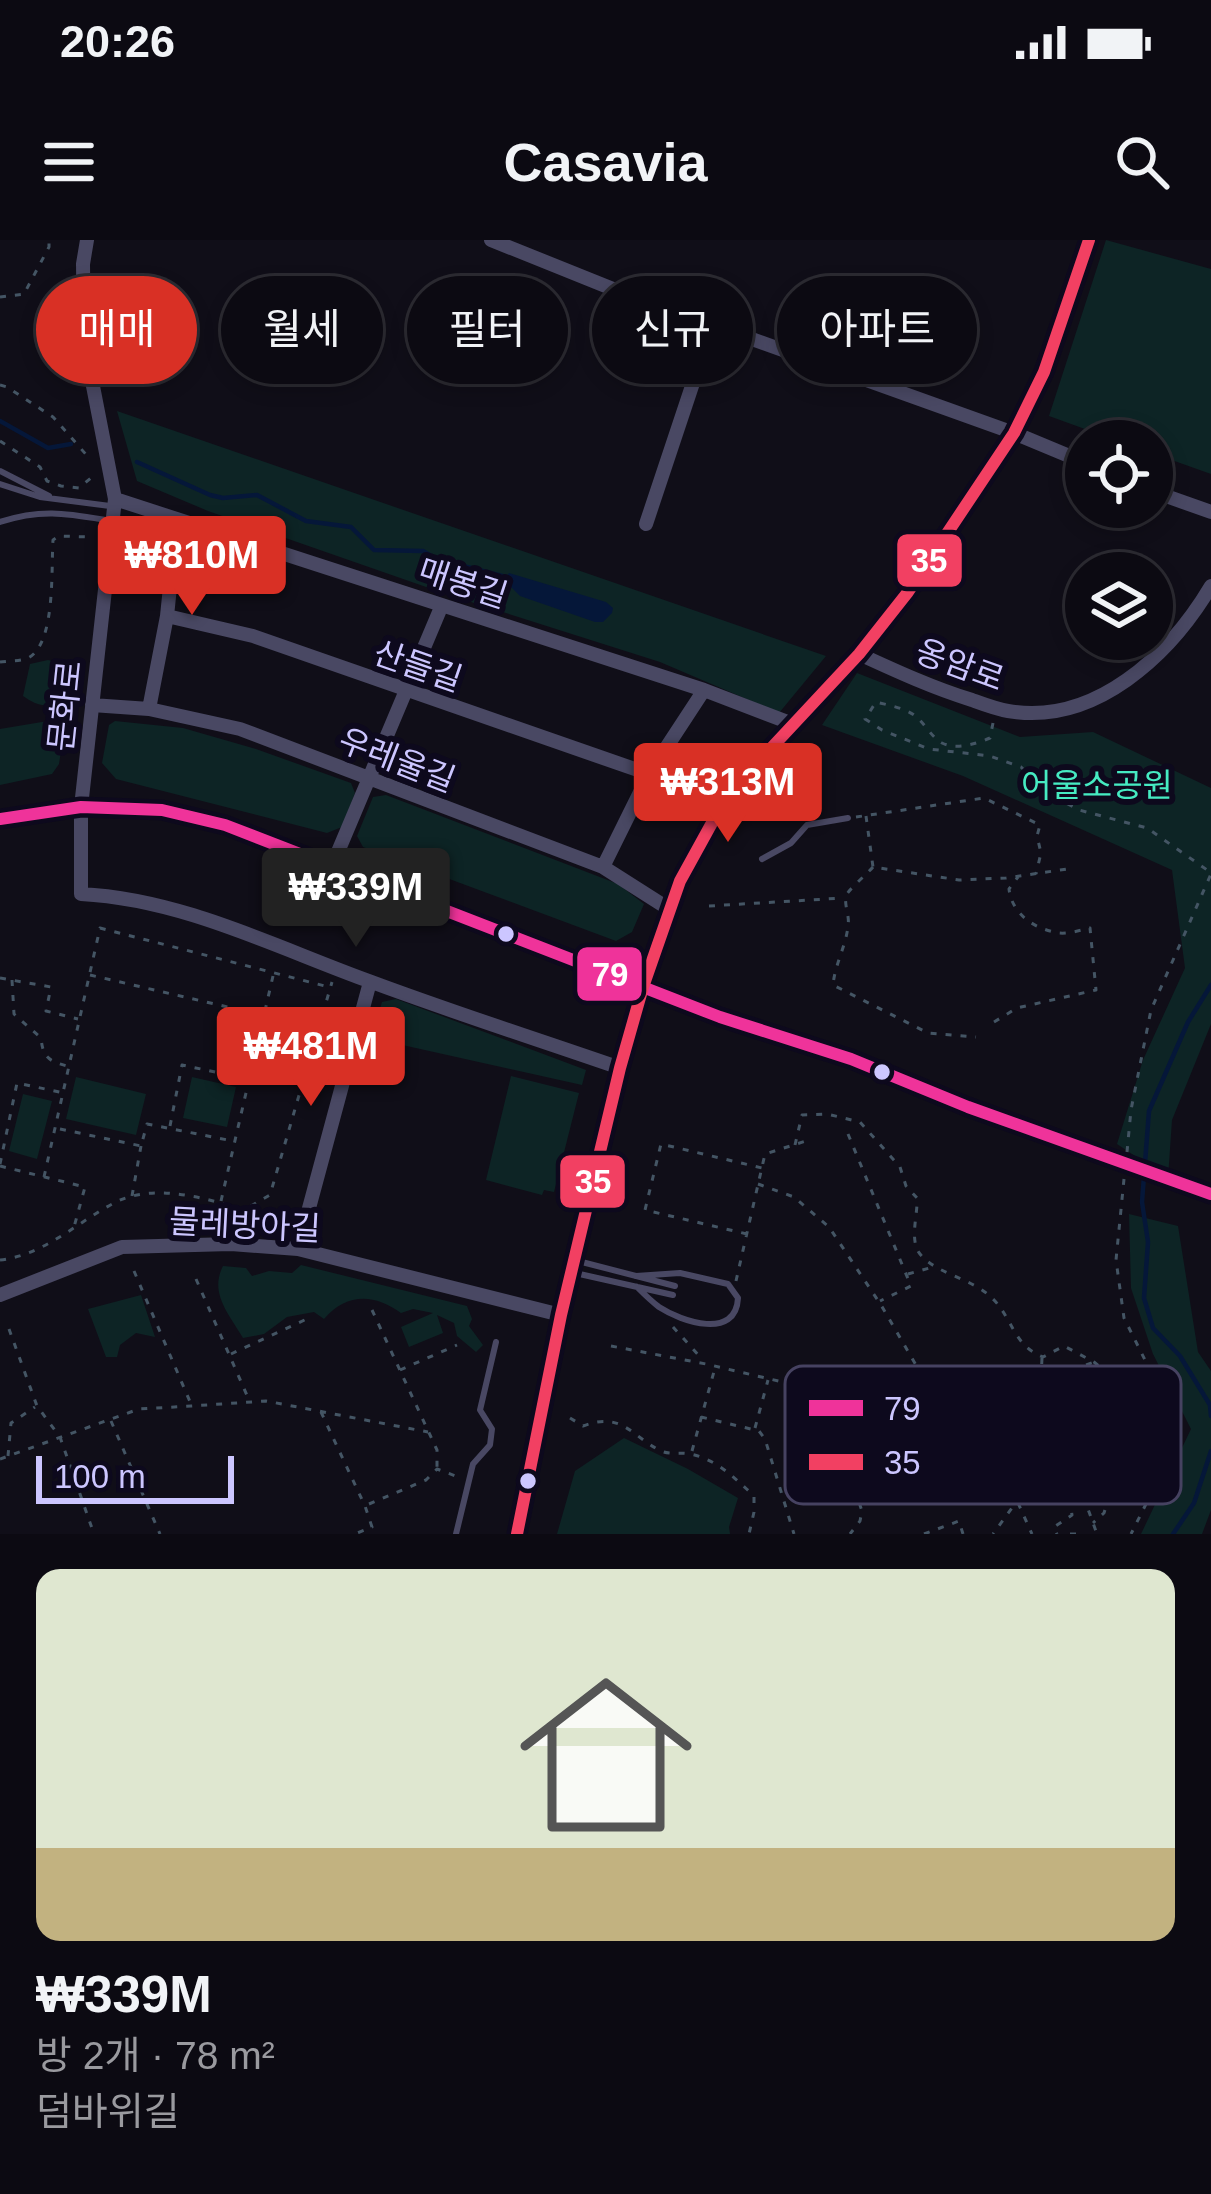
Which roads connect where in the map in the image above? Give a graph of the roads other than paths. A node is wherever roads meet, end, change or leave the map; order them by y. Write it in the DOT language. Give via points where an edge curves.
graph roads {
  1 [pos="87,240"];
  2 [pos="491,240"];
  3 [pos="1089,240"];
  4 [pos="592,279"];
  5 [pos="753,341"];
  6 [pos="693,384"];
  7 [pos="1014,433"];
  8 [pos="1065,454"];
  9 [pos="0,471"];
  10 [pos="0,484"];
  11 [pos="52,497"];
  12 [pos="1173,498"];
  13 [pos="114,509"];
  14 [pos="1211,512"];
  15 [pos="177,519"];
  16 [pos="0,522"];
  17 [pos="646,524"];
  18 [pos="1211,586"];
  19 [pos="442,605"];
  20 [pos="167,616"];
  21 [pos="859,654"];
  22 [pos="405,690"];
  23 [pos="704,690"];
  24 [pos="92,705"];
  25 [pos="149,709"];
  26 [pos="793,724"];
  27 [pos="649,774"];
  28 [pos="370,779"];
  29 [pos="81,807"];
  30 [pos="848,818"];
  31 [pos="0,819"];
  32 [pos="762,859"];
  33 [pos="332,866"];
  34 [pos="603,867"];
  35 [pos="670,909"];
  36 [pos="370,982"];
  37 [pos="643,987"];
  38 [pos="620,1068"];
  39 [pos="1206,1193"];
  40 [pos="298,1249"];
  41 [pos="572,1266"];
  42 [pos="636,1276"];
  43 [pos="637,1287"];
  44 [pos="0,1295"];
  45 [pos="561,1315"];
  46 [pos="496,1342"];
  47 [pos="456,1534"];
  48 [pos="517,1534"];
  1 -- 13 [label="street, 문화로" via="84,340"];
  2 -- 4 [label="street"];
  3 -- 7 [label="street"];
  5 -- 7 [label="street"];
  6 -- 17 [label="street"];
  7 -- 8 [label="street"];
  7 -- 21 [label="street"];
  9 -- 11 [label="lane"];
  10 -- 11 [label="lane"];
  11 -- 13 [label="lane"];
  12 -- 14 [label="street"];
  13 -- 15 [label="street, 매봉길"];
  13 -- 16 [label="lane"];
  13 -- 24 [label="street, 문화로"];
  15 -- 19 [label="street, 매봉길"];
  15 -- 20 [label="street"];
  18 -- 21 [label="street, 옹암로" via="1150,663 1107,693 1059,711 1009,712"];
  19 -- 22 [label="street"];
  19 -- 23 [label="street, 매봉길"];
  20 -- 22 [label="street, 산들길" via="253,636"];
  20 -- 25 [label="street"];
  21 -- 26 [label="street"];
  22 -- 27 [label="street, 산들길"];
  22 -- 28 [label="street"];
  23 -- 26 [label="street, 매봉길"];
  23 -- 27 [label="street"];
  24 -- 25 [label="street, 우레울길"];
  24 -- 29 [label="street, 문화로"];
  25 -- 28 [label="street, 우레울길" via="240,729"];
  26 -- 35 [label="street" via="713,821"];
  27 -- 34 [label="street"];
  28 -- 33 [label="street"];
  28 -- 34 [label="street, 우레울길"];
  29 -- 31 [label="street"];
  29 -- 33 [label="street" via="162,810"];
  29 -- 36 [label="street, 문화로" via="81,894 175,908"];
  30 -- 32 [label="lane" via="807,824"];
  33 -- 37 [label="street"];
  34 -- 35 [label="street, 우레울길"];
  35 -- 37 [label="street"];
  36 -- 38 [label="street"];
  36 -- 40 [label="street"];
  37 -- 38 [label="street"];
  37 -- 39 [label="street, bridge"];
  38 -- 41 [label="street"];
  40 -- 44 [label="street, 물레방아길" via="122,1247"];
  40 -- 45 [label="street, 물레방아길"];
  41 -- 42 [label="lane"];
  41 -- 43 [label="lane"];
  41 -- 45 [label="street"];
  42 -- 43 [label="lane" via="674,1291"];
  42 -- 43 [label="lane" via="728,1283 738,1308 721,1324 678,1316"];
  45 -- 48 [label="street"];
  46 -- 47 [label="lane" via="480,1410 490,1444 473,1464"];
}
